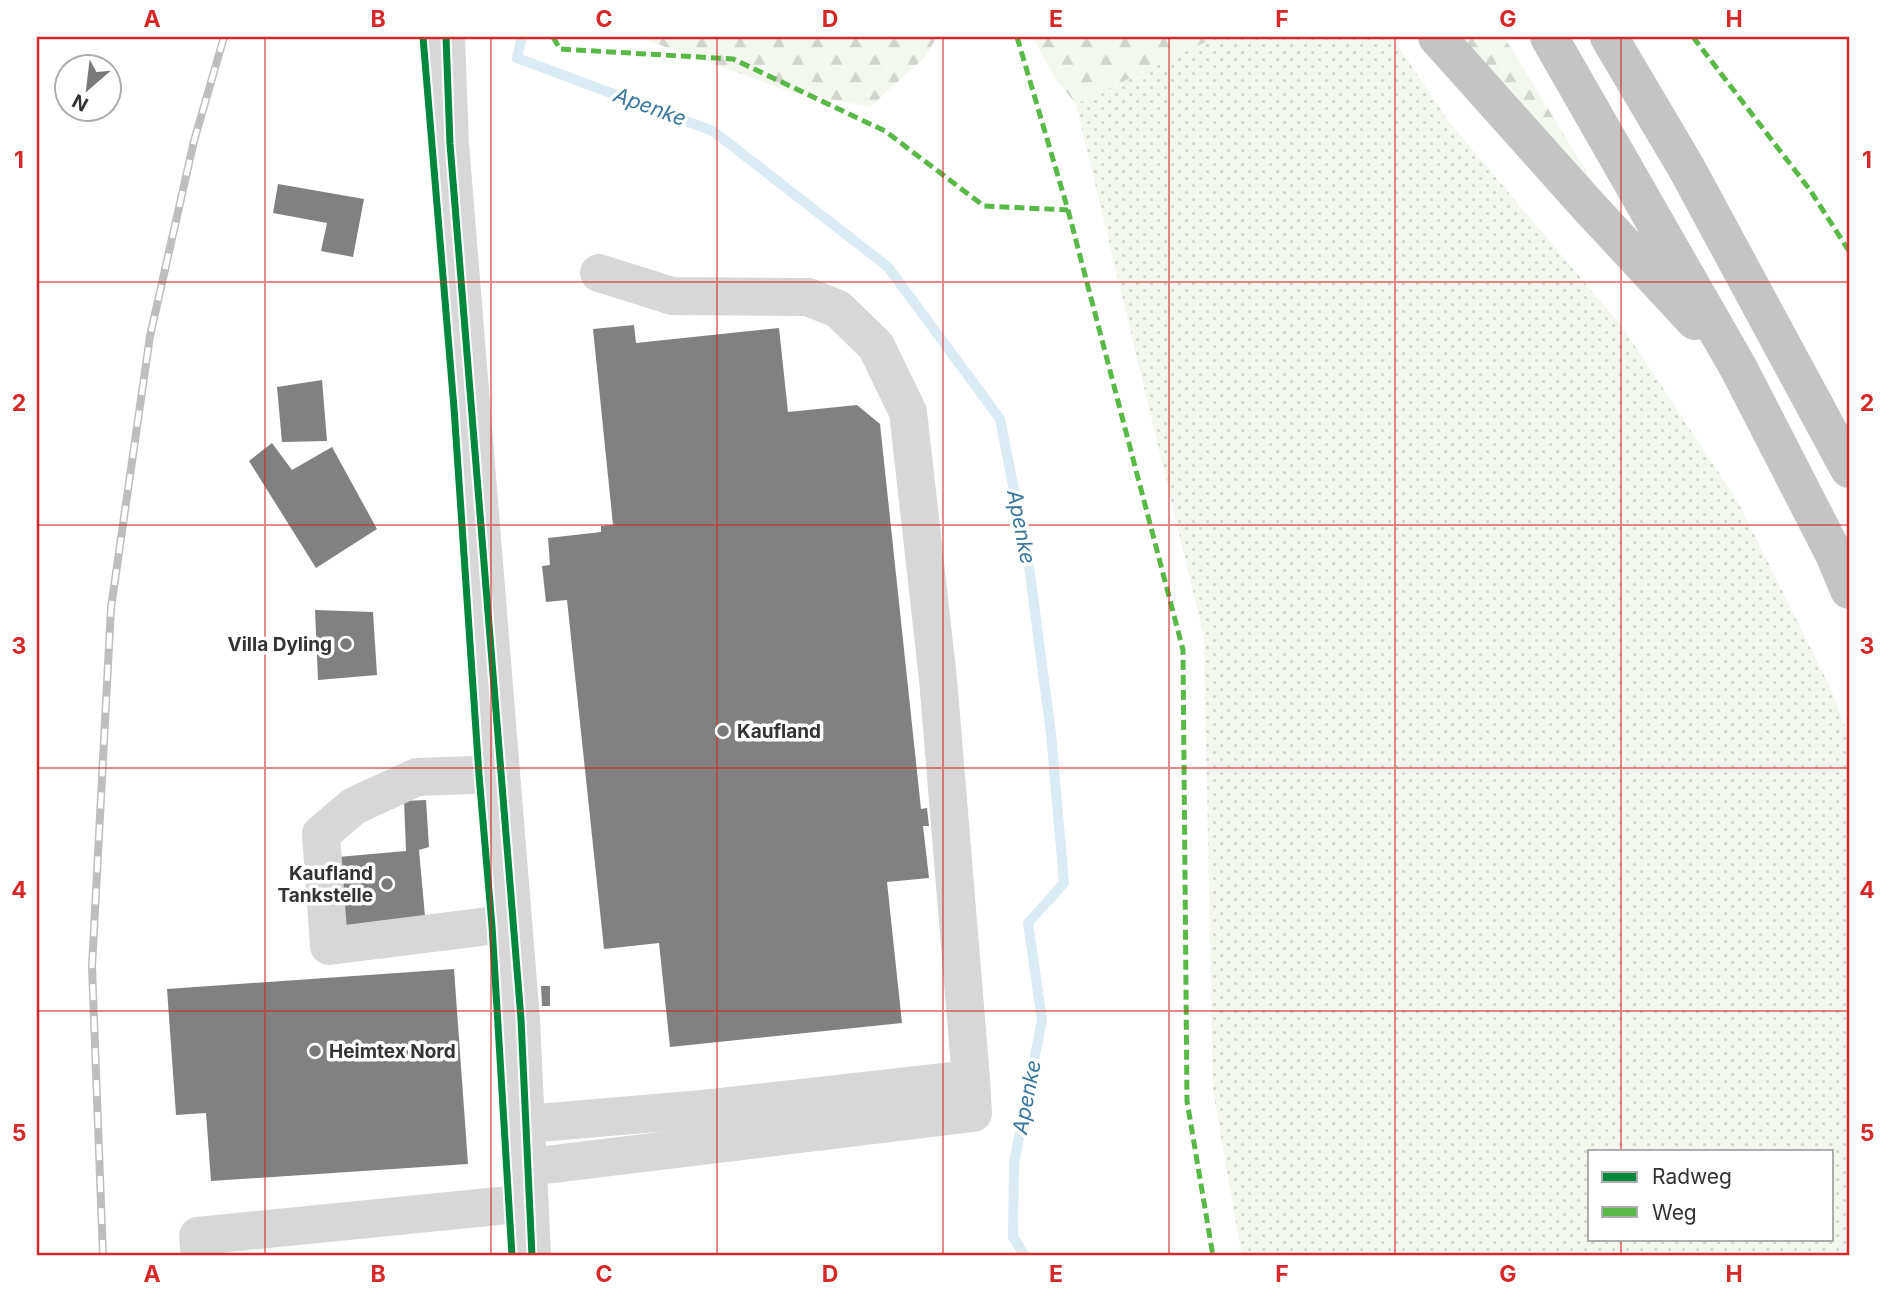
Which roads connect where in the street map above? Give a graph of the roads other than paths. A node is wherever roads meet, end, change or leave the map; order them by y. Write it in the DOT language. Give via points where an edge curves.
graph roads {
  1 [pos="446,37"];
  2 [pos="1437,37"];
  3 [pos="1549,37"];
  4 [pos="1609,37"];
  5 [pos="600,273"];
  6 [pos="1739,369"];
  7 [pos="1849,469"];
  8 [pos="1849,590"];
  9 [pos="500,774"];
  10 [pos="512,923"];
  11 [pos="526,1124"];
  12 [pos="706,1127"];
  13 [pos="529,1185"];
  14 [pos="200,1256"];
  15 [pos="532,1256"];
  1 -- 9 [label="street" via="450,144"];
  2 -- 6 [label="highway"];
  3 -- 6 [label="highway"];
  4 -- 7 [label="highway" via="1687,169"];
  5 -- 12 [label="street" via="672,296 808,297 838,309 876,346 908,412 938,679 973,1113"];
  6 -- 8 [label="highway"];
  9 -- 10 [label="street"];
  9 -- 10 [label="street" via="417,777 354,806 321,834 329,946"];
  10 -- 11 [label="street"];
  11 -- 12 [label="street"];
  11 -- 13 [label="street"];
  12 -- 13 [label="street"];
  13 -- 14 [label="street" via="198,1236"];
  13 -- 15 [label="street"];
}
